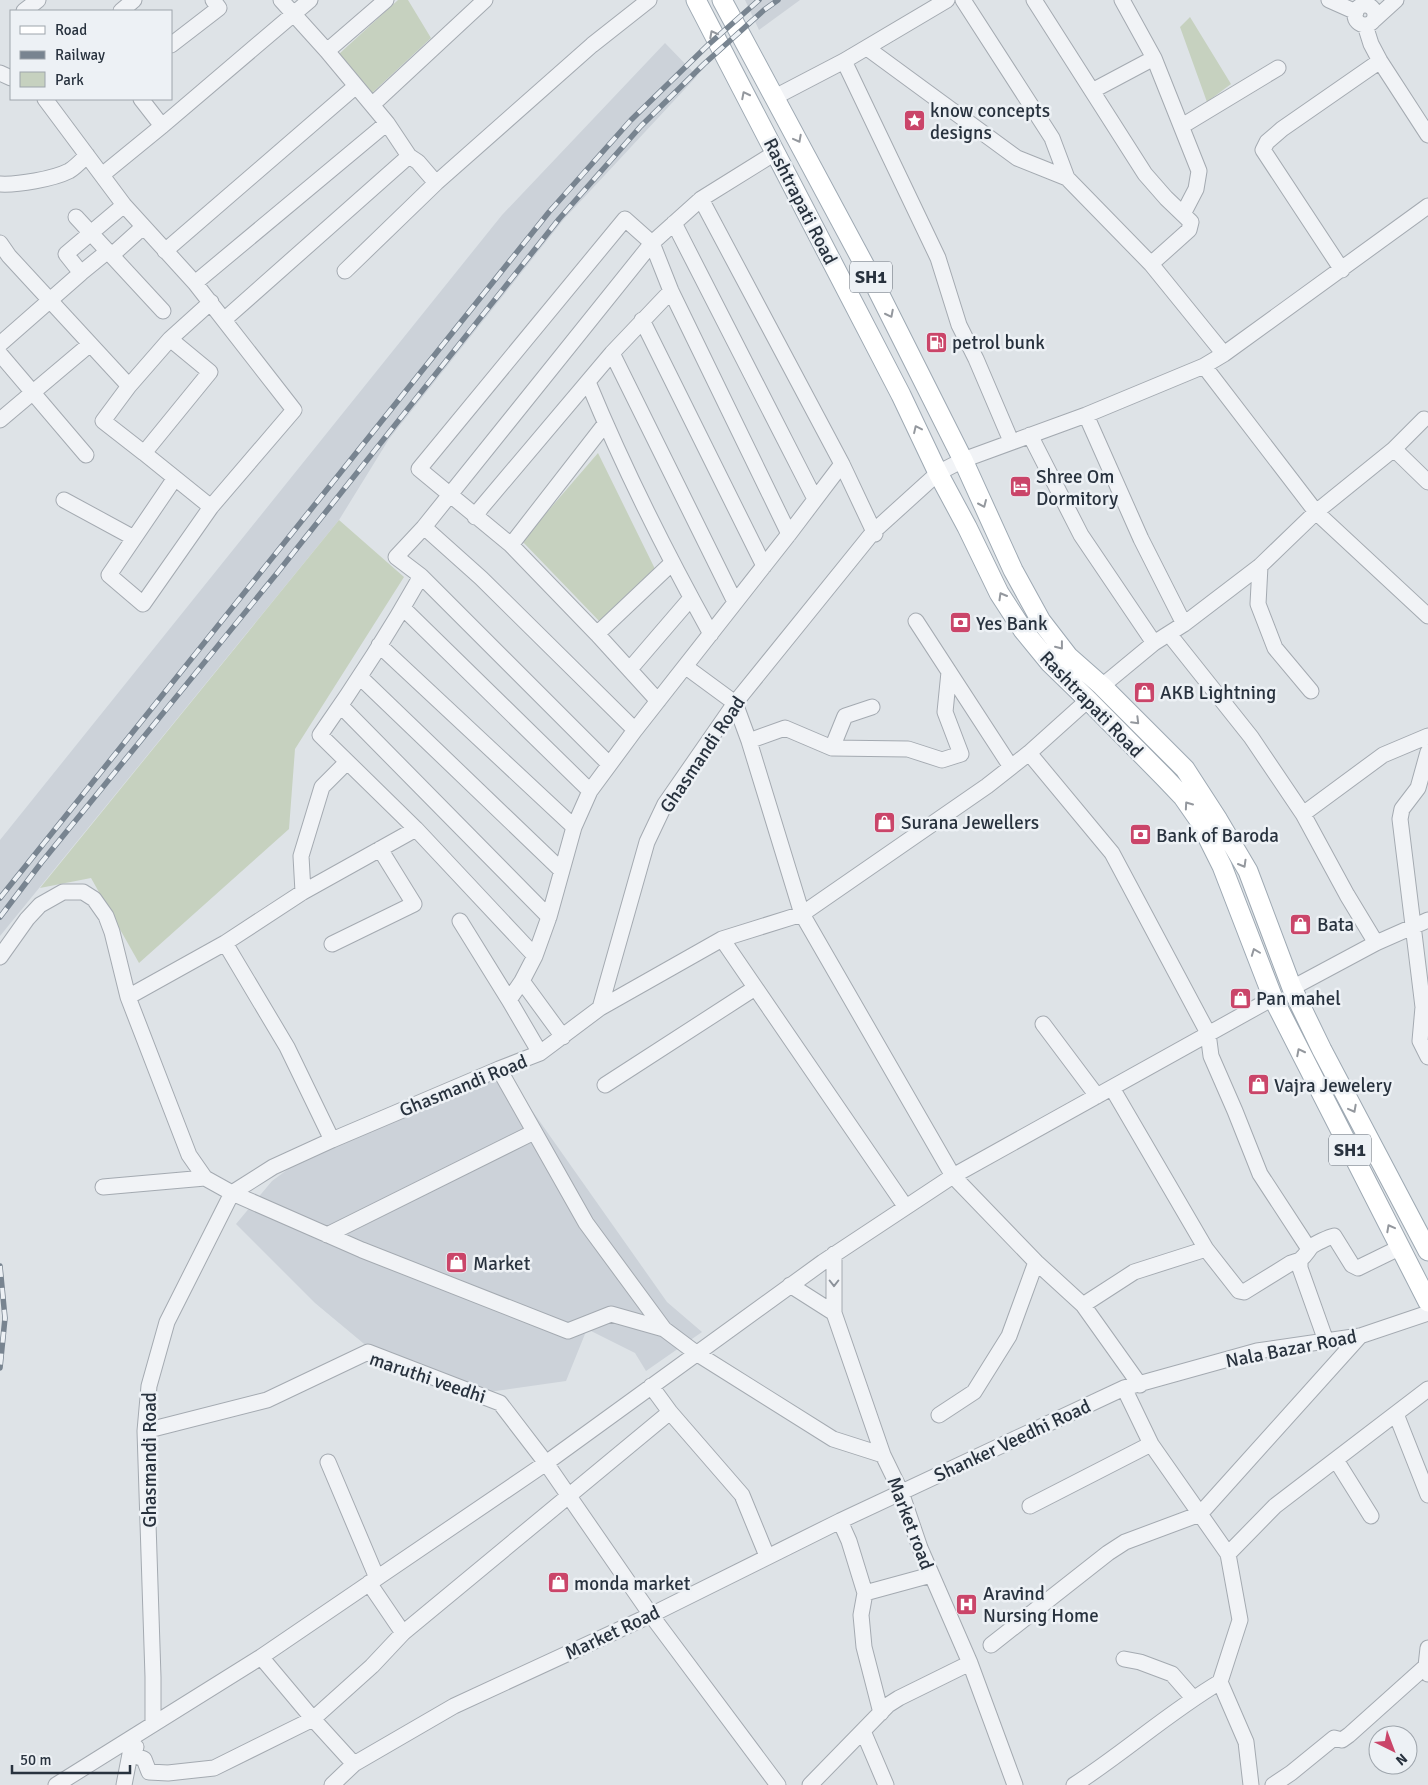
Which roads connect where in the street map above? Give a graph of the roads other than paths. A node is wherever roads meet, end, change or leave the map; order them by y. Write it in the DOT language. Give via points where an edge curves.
graph roads {
  1 [pos="38,0"];
  2 [pos="134,0"];
  3 [pos="213,0"];
  4 [pos="280,0"];
  5 [pos="310,0"];
  6 [pos="386,0"];
  7 [pos="485,0"];
  8 [pos="649,0"];
  9 [pos="696,0"];
  10 [pos="722,0"];
  11 [pos="947,0"];
  12 [pos="963,0"];
  13 [pos="1034,0"];
  14 [pos="1122,0"];
  15 [pos="1329,0"];
  16 [pos="1396,0"];
  17 [pos="1362,5"];
  18 [pos="25,10"];
  19 [pos="122,10"];
  20 [pos="293,14"];
  21 [pos="1370,23"];
  22 [pos="172,44"];
  23 [pos="867,48"];
  24 [pos="327,50"];
  25 [pos="1154,58"];
  26 [pos="844,61"];
  27 [pos="1380,61"];
  28 [pos="1278,68"];
  29 [pos="356,86"];
  30 [pos="1092,90"];
  31 [pos="775,97"];
  32 [pos="45,100"];
  33 [pos="141,100"];
  34 [pos="372,105"];
  35 [pos="387,123"];
  36 [pos="162,126"];
  37 [pos="1182,126"];
  38 [pos="1428,134"];
  39 [pos="776,153"];
  40 [pos="87,156"];
  41 [pos="409,156"];
  42 [pos="102,175"];
  43 [pos="1067,178"];
  44 [pos="436,183"];
  45 [pos="0,184"];
  46 [pos="701,199"];
  47 [pos="124,205"];
  48 [pos="1428,206"];
  49 [pos="1183,214"];
  50 [pos="76,217"];
  51 [pos="674,223"];
  52 [pos="143,227"];
  53 [pos="91,233"];
  54 [pos="0,243"];
  55 [pos="652,243"];
  56 [pos="165,251"];
  57 [pos="110,253"];
  58 [pos="5,261"];
  59 [pos="1152,264"];
  60 [pos="1342,270"];
  61 [pos="345,271"];
  62 [pos="81,272"];
  63 [pos="195,283"];
  64 [pos="671,291"];
  65 [pos="49,300"];
  66 [pos="211,302"];
  67 [pos="163,311"];
  68 [pos="224,319"];
  69 [pos="642,320"];
  70 [pos="170,339"];
  71 [pos="0,344"];
  72 [pos="89,344"];
  73 [pos="612,353"];
  74 [pos="0,354"];
  75 [pos="1224,354"];
  76 [pos="1204,366"];
  77 [pos="588,382"];
  78 [pos="129,386"];
  79 [pos="33,391"];
  80 [pos="1086,414"];
  81 [pos="1424,419"];
  82 [pos="0,420"];
  83 [pos="605,424"];
  84 [pos="1030,435"];
  85 [pos="1011,441"];
  86 [pos="1394,448"];
  87 [pos="144,453"];
  88 [pos="86,455"];
  89 [pos="963,460"];
  90 [pos="842,464"];
  91 [pos="938,473"];
  92 [pos="1425,475"];
  93 [pos="175,478"];
  94 [pos="448,495"];
  95 [pos="815,499"];
  96 [pos="64,500"];
  97 [pos="211,507"];
  98 [pos="1316,512"];
  99 [pos="475,517"];
  100 [pos="424,527"];
  101 [pos="874,532"];
  102 [pos="789,534"];
  103 [pos="134,538"];
  104 [pos="511,545"];
  105 [pos="672,563"];
  106 [pos="764,566"];
  107 [pos="1260,566"];
  108 [pos="421,576"];
  109 [pos="692,598"];
  110 [pos="735,602"];
  111 [pos="403,608"];
  112 [pos="1428,616"];
  113 [pos="916,621"];
  114 [pos="1184,624"];
  115 [pos="597,634"];
  116 [pos="711,634"];
  117 [pos="1169,634"];
  118 [pos="1154,643"];
  119 [pos="379,645"];
  120 [pos="686,667"];
  121 [pos="630,669"];
  122 [pos="949,672"];
  123 [pos="360,677"];
  124 [pos="1102,686"];
  125 [pos="1311,691"];
  126 [pos="1088,700"];
  127 [pos="658,701"];
  128 [pos="735,703"];
  129 [pos="341,706"];
  130 [pos="872,707"];
  131 [pos="635,730"];
  132 [pos="1428,737"];
  133 [pos="750,741"];
  134 [pos="1428,743"];
  135 [pos="832,748"];
  136 [pos="1168,752"];
  137 [pos="1428,752"];
  138 [pos="1029,753"];
  139 [pos="347,762"];
  140 [pos="609,764"];
  141 [pos="1011,767"];
  142 [pos="1153,767"];
  143 [pos="590,791"];
  144 [pos="1303,814"];
  145 [pos="574,826"];
  146 [pos="416,829"];
  147 [pos="380,849"];
  148 [pos="561,870"];
  149 [pos="303,892"];
  150 [pos="802,914"];
  151 [pos="549,918"];
  152 [pos="460,920"];
  153 [pos="1428,920"];
  154 [pos="1412,928"];
  155 [pos="722,939"];
  156 [pos="225,943"];
  157 [pos="1376,943"];
  158 [pos="332,944"];
  159 [pos="535,956"];
  160 [pos="0,957"];
  161 [pos="522,981"];
  162 [pos="755,988"];
  163 [pos="1292,988"];
  164 [pos="128,997"];
  165 [pos="1273,998"];
  166 [pos="509,1000"];
  167 [pos="600,1008"];
  168 [pos="1043,1024"];
  169 [pos="1208,1033"];
  170 [pos="563,1037"];
  171 [pos="540,1053"];
  172 [pos="1428,1057"];
  173 [pos="499,1069"];
  174 [pos="605,1085"];
  175 [pos="1112,1088"];
  176 [pos="1097,1096"];
  177 [pos="534,1132"];
  178 [pos="332,1140"];
  179 [pos="953,1176"];
  180 [pos="205,1178"];
  181 [pos="103,1187"];
  182 [pos="232,1193"];
  183 [pos="905,1206"];
  184 [pos="327,1235"];
  185 [pos="1401,1247"];
  186 [pos="1206,1249"];
  187 [pos="1428,1251"];
  188 [pos="834,1254"];
  189 [pos="1304,1254"];
  190 [pos="1036,1262"];
  191 [pos="790,1285"];
  192 [pos="1428,1302"];
  193 [pos="1083,1305"];
  194 [pos="834,1313"];
  195 [pos="1428,1313"];
  196 [pos="664,1329"];
  197 [pos="1360,1336"];
  198 [pos="1326,1340"];
  199 [pos="696,1353"];
  200 [pos="1140,1384"];
  201 [pos="651,1386"];
  202 [pos="1124,1388"];
  203 [pos="1428,1389"];
  204 [pos="670,1412"];
  205 [pos="1396,1414"];
  206 [pos="938,1415"];
  207 [pos="145,1431"];
  208 [pos="1151,1444"];
  209 [pos="883,1454"];
  210 [pos="1336,1460"];
  211 [pos="328,1462"];
  212 [pos="546,1463"];
  213 [pos="901,1492"];
  214 [pos="1428,1495"];
  215 [pos="569,1497"];
  216 [pos="1030,1506"];
  217 [pos="1200,1514"];
  218 [pos="1370,1516"];
  219 [pos="840,1521"];
  220 [pos="1228,1554"];
  221 [pos="767,1556"];
  222 [pos="931,1575"];
  223 [pos="373,1581"];
  224 [pos="865,1593"];
  225 [pos="650,1615"];
  226 [pos="403,1633"];
  227 [pos="991,1645"];
  228 [pos="1428,1648"];
  229 [pos="261,1657"];
  230 [pos="1124,1659"];
  231 [pos="970,1662"];
  232 [pos="1427,1670"];
  233 [pos="1220,1682"];
  234 [pos="1193,1698"];
  235 [pos="881,1713"];
  236 [pos="313,1719"];
  237 [pos="153,1723"];
  238 [pos="863,1731"];
  239 [pos="130,1754"];
  240 [pos="354,1764"];
  241 [pos="337,1783"];
  242 [pos="56,1785"];
  243 [pos="124,1785"];
  244 [pos="778,1785"];
  245 [pos="810,1785"];
  246 [pos="886,1785"];
  247 [pos="1015,1785"];
  248 [pos="1074,1785"];
  249 [pos="1250,1785"];
  250 [pos="1273,1785"];
  1 -- 18 [label="street"];
  2 -- 19 [label="street"];
  3 -- 22 [label="street" via="218,8"];
  4 -- 20 [label="street"];
  5 -- 20 [label="street"];
  6 -- 24 [label="street"];
  7 -- 34 [label="street"];
  8 -- 44 [label="street" via="592,45"];
  39 -- 9 [label="main road, Rashtrapati Road / SH1, one-way"];
  10 -- 31 [label="main road, Rashtrapati Road / SH1"];
  11 -- 23 [label="street"];
  12 -- 43 [label="street" via="1052,138"];
  13 -- 30 [label="street"];
  14 -- 25 [label="street"];
  15 -- 17 [label="street"];
  16 -- 21 [label="street"];
  17 -- 21 [label="street" via="1357,21"];
  20 -- 24 [label="street"];
  20 -- 36 [label="street"];
  21 -- 27 [label="street" via="1371,44"];
  23 -- 26 [label="street"];
  23 -- 43 [label="street" via="1017,158"];
  24 -- 29 [label="street"];
  25 -- 30 [label="street"];
  25 -- 37 [label="street"];
  26 -- 31 [label="street"];
  26 -- 85 [label="street" via="938,258 959,325"];
  27 -- 38 [label="street"];
  27 -- 60 [label="street" via="1282,129 1263,150"];
  28 -- 37 [label="street"];
  29 -- 34 [label="street"];
  29 -- 56 [label="street"];
  30 -- 49 [label="street" via="1145,174"];
  31 -- 89 [label="main road, Rashtrapati Road / SH1, one-way" via="874,281"];
  32 -- 40 [label="street"];
  33 -- 36 [label="street"];
  34 -- 35 [label="street"];
  35 -- 41 [label="street"];
  35 -- 63 [label="street"];
  36 -- 42 [label="street"];
  37 -- 49 [label="street" via="1199,171 1196,189"];
  39 -- 46 [label="street"];
  91 -- 39 [label="main road, Rashtrapati Road / SH1, one-way" via="902,395"];
  40 -- 42 [label="street"];
  40 -- 45 [label="street" via="70,170 44,178"];
  41 -- 44 [label="street"];
  41 -- 68 [label="street"];
  42 -- 47 [label="street"];
  43 -- 59 [label="street"];
  44 -- 61 [label="street"];
  46 -- 51 [label="street"];
  46 -- 90 [label="street"];
  47 -- 52 [label="street"];
  47 -- 53 [label="street"];
  48 -- 60 [label="street, Ghasmandi Road"];
  49 -- 59 [label="street" via="1191,222 1189,230"];
  50 -- 53 [label="street"];
  51 -- 55 [label="street"];
  51 -- 95 [label="street"];
  52 -- 56 [label="street"];
  52 -- 57 [label="street"];
  53 -- 57 [label="street"];
  53 -- 62 [label="street" via="66,254"];
  54 -- 58 [label="street"];
  55 -- 64 [label="street"];
  55 -- 94 [label="street"];
  55 -- 94 [label="street" via="625,219 419,469"];
  56 -- 63 [label="street"];
  57 -- 62 [label="street"];
  57 -- 67 [label="street"];
  58 -- 65 [label="street"];
  59 -- 75 [label="street"];
  60 -- 75 [label="street, Ghasmandi Road"];
  62 -- 65 [label="street"];
  63 -- 66 [label="street"];
  64 -- 69 [label="street"];
  64 -- 102 [label="street"];
  65 -- 71 [label="street"];
  65 -- 72 [label="street"];
  66 -- 68 [label="street"];
  66 -- 70 [label="street"];
  68 -- 97 [label="street" via="294,410"];
  69 -- 73 [label="street"];
  69 -- 106 [label="street"];
  70 -- 78 [label="street"];
  70 -- 87 [label="street" via="210,372"];
  72 -- 78 [label="street"];
  72 -- 79 [label="street"];
  73 -- 77 [label="street"];
  73 -- 110 [label="street"];
  74 -- 79 [label="street"];
  75 -- 76 [label="street, Ghasmandi Road"];
  76 -- 80 [label="street, Ghasmandi Road"];
  76 -- 98 [label="street"];
  77 -- 83 [label="street"];
  77 -- 99 [label="street"];
  78 -- 87 [label="street" via="102,421"];
  79 -- 82 [label="street"];
  79 -- 88 [label="street"];
  80 -- 84 [label="street, Ghasmandi Road"];
  80 -- 114 [label="street" via="1140,539"];
  81 -- 86 [label="street"];
  83 -- 104 [label="street"];
  83 -- 105 [label="street"];
  84 -- 85 [label="street, Ghasmandi Road"];
  84 -- 118 [label="street" via="1081,535"];
  85 -- 89 [label="street, Ghasmandi Road"];
  86 -- 92 [label="street"];
  86 -- 98 [label="street"];
  87 -- 93 [label="street"];
  89 -- 91 [label="street, Ghasmandi Road"];
  89 -- 124 [label="main road, Rashtrapati Road / SH1, one-way" via="1013,570 1041,621 1068,656"];
  90 -- 95 [label="street"];
  90 -- 101 [label="street"];
  91 -- 101 [label="street, Ghasmandi Road"];
  126 -- 91 [label="main road, Rashtrapati Road / SH1, one-way" via="1050,663 1023,630 1000,593"];
  93 -- 97 [label="street"];
  93 -- 103 [label="street"];
  94 -- 99 [label="street"];
  94 -- 100 [label="street"];
  95 -- 102 [label="street"];
  96 -- 103 [label="street"];
  97 -- 103 [label="street" via="144,604 109,575"];
  98 -- 107 [label="street"];
  98 -- 112 [label="street"];
  99 -- 104 [label="street"];
  100 -- 108 [label="street" via="396,557"];
  100 -- 131 [label="street" via="481,578"];
  101 -- 128 [label="street, Ghasmandi Road"];
  102 -- 106 [label="street"];
  104 -- 115 [label="street"];
  105 -- 109 [label="street"];
  105 -- 115 [label="street"];
  106 -- 110 [label="street"];
  107 -- 114 [label="street"];
  107 -- 125 [label="street" via="1258,604 1275,648"];
  108 -- 111 [label="street"];
  108 -- 140 [label="street"];
  109 -- 116 [label="street"];
  109 -- 121 [label="street"];
  110 -- 116 [label="street"];
  111 -- 119 [label="street"];
  111 -- 143 [label="street"];
  113 -- 122 [label="street"];
  114 -- 117 [label="street"];
  115 -- 121 [label="street"];
  116 -- 120 [label="street"];
  117 -- 118 [label="street"];
  117 -- 144 [label="street" via="1251,737"];
  118 -- 124 [label="street"];
  119 -- 123 [label="street"];
  119 -- 145 [label="street"];
  120 -- 127 [label="street"];
  120 -- 128 [label="street"];
  121 -- 127 [label="street"];
  122 -- 135 [label="street" via="945,712 961,754 942,760 908,748"];
  122 -- 141 [label="street"];
  123 -- 129 [label="street"];
  123 -- 148 [label="street"];
  124 -- 136 [label="main road, Rashtrapati Road / SH1, one-way"];
  126 -- 138 [label="street"];
  126 -- 142 [label="main road, Rashtrapati Road / SH1"];
  127 -- 131 [label="street"];
  128 -- 133 [label="street"];
  128 -- 167 [label="street, Ghasmandi Road" via="665,804 647,842"];
  129 -- 139 [label="street" via="320,735"];
  129 -- 151 [label="street"];
  130 -- 135 [label="street" via="845,716"];
  131 -- 140 [label="street"];
  132 -- 134 [label="street"];
  132 -- 144 [label="street" via="1383,755"];
  133 -- 135 [label="street" via="785,728"];
  133 -- 150 [label="street"];
  136 -- 142 [label="main road"];
  136 -- 163 [label="main road, Rashtrapati Road / SH1, one-way" via="1185,770 1248,871"];
  137 -- 154 [label="street" via="1418,788 1402,809 1400,819"];
  138 -- 141 [label="street"];
  138 -- 169 [label="street" via="1112,853"];
  139 -- 146 [label="street"];
  139 -- 149 [label="street" via="322,787 301,856"];
  140 -- 143 [label="street"];
  141 -- 150 [label="street"];
  165 -- 142 [label="main road, Rashtrapati Road / SH1, one-way" via="1222,866 1199,820 1183,797"];
  143 -- 145 [label="street"];
  144 -- 157 [label="street"];
  145 -- 148 [label="street"];
  146 -- 147 [label="street"];
  146 -- 159 [label="street"];
  147 -- 149 [label="street"];
  147 -- 158 [label="street" via="414,904"];
  148 -- 151 [label="street"];
  149 -- 156 [label="street"];
  150 -- 155 [label="street"];
  150 -- 179 [label="street"];
  151 -- 159 [label="street"];
  152 -- 166 [label="street"];
  153 -- 154 [label="street"];
  154 -- 157 [label="street"];
  154 -- 172 [label="street" via="1423,1007 1420,1041"];
  155 -- 162 [label="street"];
  155 -- 167 [label="street"];
  156 -- 164 [label="street"];
  156 -- 178 [label="street" via="288,1047"];
  157 -- 163 [label="street"];
  159 -- 161 [label="street"];
  160 -- 164 [label="street" via="40,904 64,892 83,892 106,916"];
  161 -- 166 [label="street"];
  161 -- 170 [label="street"];
  162 -- 174 [label="street"];
  162 -- 183 [label="street"];
  163 -- 187 [label="main road, Rashtrapati Road / SH1, one-way"];
  164 -- 180 [label="street" via="189,1156"];
  165 -- 169 [label="street"];
  185 -- 165 [label="main road, Rashtrapati Road / SH1, one-way"];
  166 -- 171 [label="street"];
  167 -- 170 [label="street, Ghasmandi Road"];
  168 -- 176 [label="street"];
  169 -- 175 [label="street"];
  169 -- 189 [label="street" via="1211,1056 1260,1174"];
  170 -- 171 [label="street, Ghasmandi Road"];
  171 -- 173 [label="street, Ghasmandi Road"];
  173 -- 177 [label="street"];
  173 -- 178 [label="street, Ghasmandi Road"];
  175 -- 176 [label="street"];
  175 -- 186 [label="street"];
  176 -- 179 [label="street"];
  177 -- 184 [label="street"];
  177 -- 196 [label="street" via="586,1223"];
  178 -- 182 [label="street, Ghasmandi Road" via="273,1167"];
  179 -- 183 [label="street"];
  179 -- 190 [label="street"];
  180 -- 181 [label="street"];
  180 -- 182 [label="street"];
  182 -- 184 [label="street"];
  182 -- 207 [label="street, Ghasmandi Road" via="167,1322 148,1386"];
  183 -- 188 [label="street"];
  184 -- 196 [label="street" via="568,1331 611,1314"];
  185 -- 189 [label="street" via="1358,1268 1352,1265 1334,1236"];
  185 -- 192 [label="main road, Rashtrapati Road / SH1"];
  186 -- 189 [label="street" via="1244,1292"];
  186 -- 193 [label="street" via="1134,1272"];
  188 -- 191 [label="street"];
  188 -- 194 [label="street, Market road, one-way"];
  189 -- 198 [label="street" via="1300,1268"];
  190 -- 193 [label="street"];
  190 -- 206 [label="street" via="1009,1336 974,1392"];
  191 -- 194 [label="street"];
  191 -- 199 [label="street"];
  193 -- 200 [label="street"];
  194 -- 209 [label="street, Market road"];
  195 -- 197 [label="street, Nala Bazar Road"];
  196 -- 199 [label="street"];
  197 -- 198 [label="street, Nala Bazar Road"];
  197 -- 217 [label="street"];
  198 -- 200 [label="street, Nala Bazar Road" via="1257,1351"];
  199 -- 201 [label="street"];
  199 -- 209 [label="street" via="833,1439"];
  200 -- 202 [label="street, Nala Bazar Road"];
  201 -- 204 [label="street"];
  201 -- 212 [label="street"];
  202 -- 208 [label="street"];
  202 -- 213 [label="street, Shanker Veedhi Road"];
  203 -- 205 [label="street"];
  204 -- 215 [label="street"];
  204 -- 221 [label="street" via="742,1495"];
  205 -- 210 [label="street"];
  205 -- 214 [label="street"];
  207 -- 212 [label="street, maruthi veedhi" via="267,1400 368,1352 500,1403"];
  207 -- 237 [label="street, Ghasmandi Road"];
  208 -- 216 [label="street"];
  208 -- 217 [label="street"];
  209 -- 213 [label="street, Market road"];
  210 -- 218 [label="street"];
  210 -- 220 [label="street" via="1275,1506"];
  211 -- 223 [label="street"];
  212 -- 215 [label="street, maruthi veedhi"];
  212 -- 223 [label="street"];
  213 -- 219 [label="street, Market Road"];
  213 -- 222 [label="street, Market road"];
  215 -- 225 [label="street, maruthi veedhi"];
  215 -- 226 [label="street"];
  217 -- 220 [label="street"];
  217 -- 227 [label="street" via="1125,1542"];
  219 -- 221 [label="street, Market Road"];
  219 -- 224 [label="street"];
  220 -- 233 [label="street" via="1240,1620"];
  221 -- 225 [label="street, Market Road"];
  222 -- 224 [label="street"];
  222 -- 231 [label="street, Market road"];
  223 -- 226 [label="street"];
  223 -- 229 [label="street"];
  224 -- 235 [label="street" via="861,1615 864,1647"];
  225 -- 240 [label="street, Market Road" via="454,1706"];
  225 -- 244 [label="street, maruthi veedhi"];
  226 -- 236 [label="street"];
  228 -- 232 [label="street"];
  229 -- 236 [label="street"];
  229 -- 237 [label="street"];
  230 -- 234 [label="street" via="1172,1674"];
  231 -- 235 [label="street" via="899,1698"];
  231 -- 247 [label="street, Market road"];
  232 -- 250 [label="street" via="1349,1735 1342,1740 1334,1738"];
  233 -- 234 [label="street"];
  233 -- 249 [label="street" via="1246,1742"];
  234 -- 248 [label="street"];
  235 -- 238 [label="street"];
  236 -- 239 [label="street" via="214,1768 149,1772 144,1759"];
  236 -- 240 [label="street"];
  237 -- 239 [label="street"];
  237 -- 242 [label="street"];
  238 -- 245 [label="street"];
  238 -- 246 [label="street"];
  239 -- 243 [label="street"];
  240 -- 241 [label="street, Market Road"];
}
